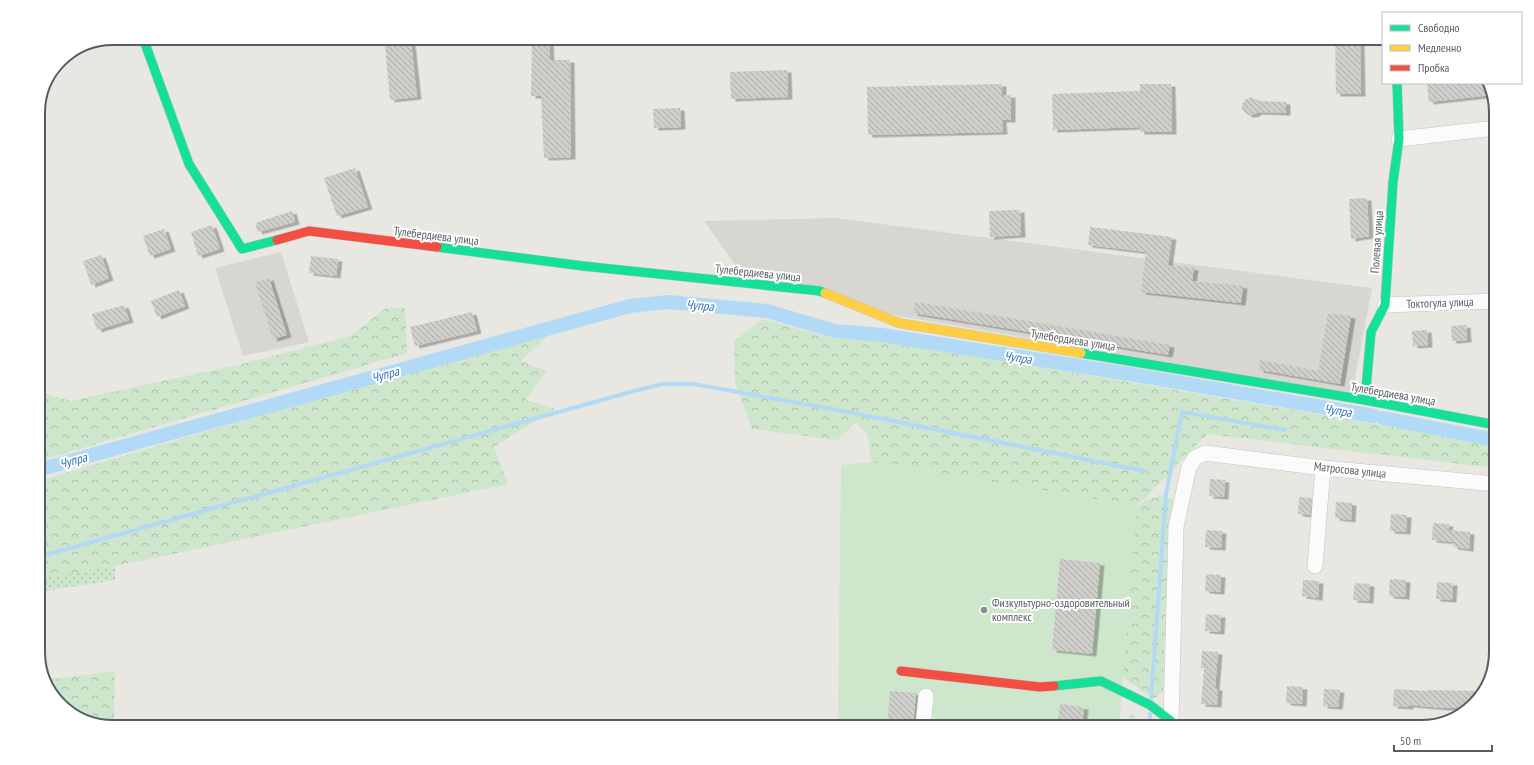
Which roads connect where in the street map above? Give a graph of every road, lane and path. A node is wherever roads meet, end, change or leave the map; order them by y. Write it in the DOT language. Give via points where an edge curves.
graph roads {
  1 [pos="146,45"];
  2 [pos="1397,84"];
  3 [pos="1489,129"];
  4 [pos="1399,139"];
  5 [pos="1489,301"];
  6 [pos="1385,305"];
  7 [pos="1365,400"];
  8 [pos="1489,424"];
  9 [pos="1323,468"];
  10 [pos="1489,483"];
  11 [pos="1315,566"];
  12 [pos="900,671"];
  13 [pos="926,696"];
  14 [pos="924,720"];
  15 [pos="1169,720"];
  16 [pos="1174,720"];
  1 -- 7 [label="street, Тулебердиева улица" via="189,164 242,249 309,231 583,266 820,291 899,323"];
  2 -- 4 [label="street, Полевая улица"];
  3 -- 4 [label="street"];
  4 -- 6 [label="street, Полевая улица" via="1392,182"];
  5 -- 6 [label="street, Токтогула улица"];
  6 -- 7 [label="street, Полевая улица" via="1372,332"];
  7 -- 8 [label="street, Тулебердиева улица"];
  9 -- 10 [label="street, Матросова улица"];
  9 -- 11 [label="street"];
  9 -- 16 [label="street, Матросова улица" via="1205,453 1195,458 1189,467 1176,527"];
  12 -- 15 [label="street" via="1040,687 1101,681 1150,705"];
  13 -- 14 [label="street"];
}
